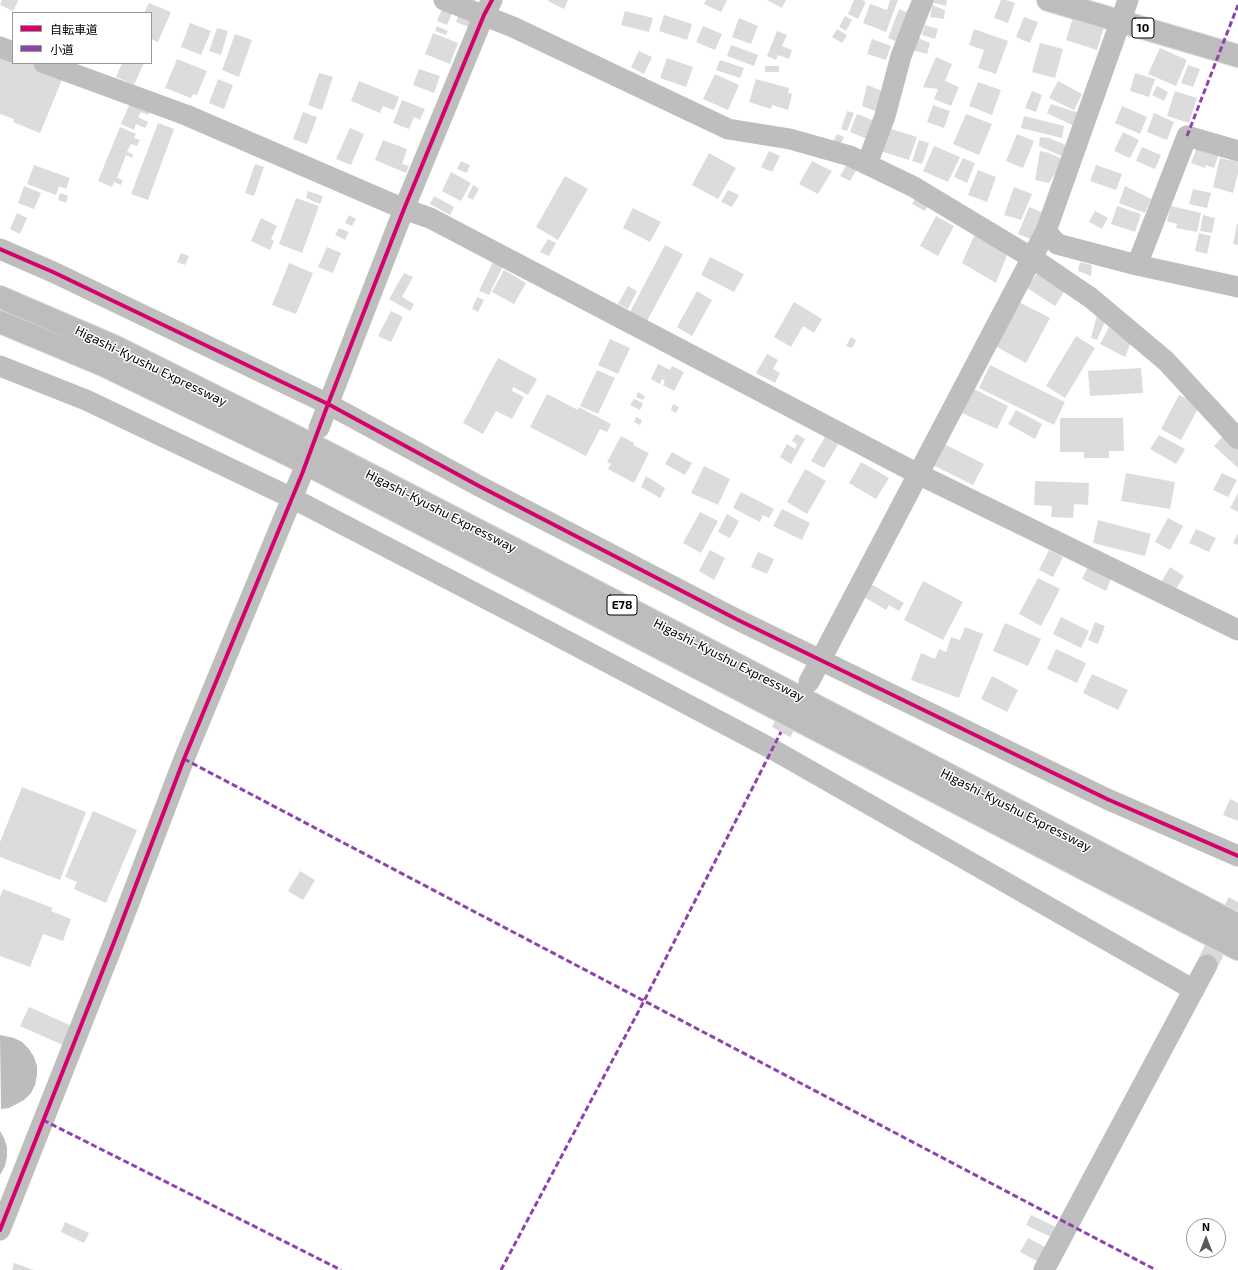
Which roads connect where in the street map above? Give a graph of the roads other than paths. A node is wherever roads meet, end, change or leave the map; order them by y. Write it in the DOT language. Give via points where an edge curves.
graph roads {
  1 [pos="444,0"];
  2 [pos="923,0"];
  3 [pos="1048,0"];
  4 [pos="1128,0"];
  5 [pos="488,7"];
  6 [pos="1120,22"];
  7 [pos="0,47"];
  8 [pos="12,52"];
  9 [pos="1238,56"];
  10 [pos="47,64"];
  11 [pos="1238,151"];
  12 [pos="867,164"];
  13 [pos="404,209"];
  14 [pos="1046,231"];
  15 [pos="0,249"];
  16 [pos="1032,258"];
  17 [pos="1137,265"];
  18 [pos="1238,288"];
  19 [pos="0,297"];
  20 [pos="0,322"];
  21 [pos="0,366"];
  22 [pos="328,404"];
  23 [pos="319,428"];
  24 [pos="1238,439"];
  25 [pos="302,474"];
  26 [pos="918,474"];
  27 [pos="292,498"];
  28 [pos="1238,630"];
  29 [pos="821,661"];
  30 [pos="809,682"];
  31 [pos="1238,856"];
  32 [pos="1238,925"];
  33 [pos="1238,949"];
  34 [pos="1207,965"];
  35 [pos="1194,990"];
  36 [pos="0,1230"];
  37 [pos="1044,1270"];
  1 -- 5 [label="street"];
  2 -- 12 [label="street" via="901,56 885,116"];
  3 -- 6 [label="highway, 10"];
  4 -- 6 [label="street"];
  5 -- 12 [label="street" via="514,27 728,129 790,139 850,156"];
  5 -- 13 [label="street"];
  6 -- 9 [label="highway, 10"];
  6 -- 14 [label="street"];
  7 -- 8 [label="street"];
  10 -- 13 [label="street" via="186,115"];
  11 -- 17 [label="street" via="1187,136"];
  12 -- 16 [label="street" via="914,187"];
  13 -- 22 [label="street"];
  13 -- 26 [label="street" via="430,218"];
  14 -- 16 [label="street"];
  14 -- 17 [label="street" via="1056,244"];
  15 -- 22 [label="street"];
  16 -- 24 [label="street" via="1091,298 1166,361"];
  16 -- 26 [label="street"];
  17 -- 18 [label="street"];
  19 -- 32 [label="highway, Higashi-Kyushu Expressway / E78" via="114,346 306,442"];
  20 -- 33 [label="highway, Higashi-Kyushu Expressway / E78" via="103,365 290,456"];
  21 -- 27 [label="street" via="86,400"];
  22 -- 23 [label="street"];
  22 -- 29 [label="street" via="486,490"];
  25 -- 27 [label="street"];
  26 -- 28 [label="street"];
  26 -- 29 [label="street"];
  27 -- 35 [label="street" via="772,749"];
  27 -- 36 [label="street" via="184,759"];
  29 -- 30 [label="street"];
  29 -- 31 [label="street" via="1107,799"];
  34 -- 35 [label="street"];
  35 -- 37 [label="street"];
}
